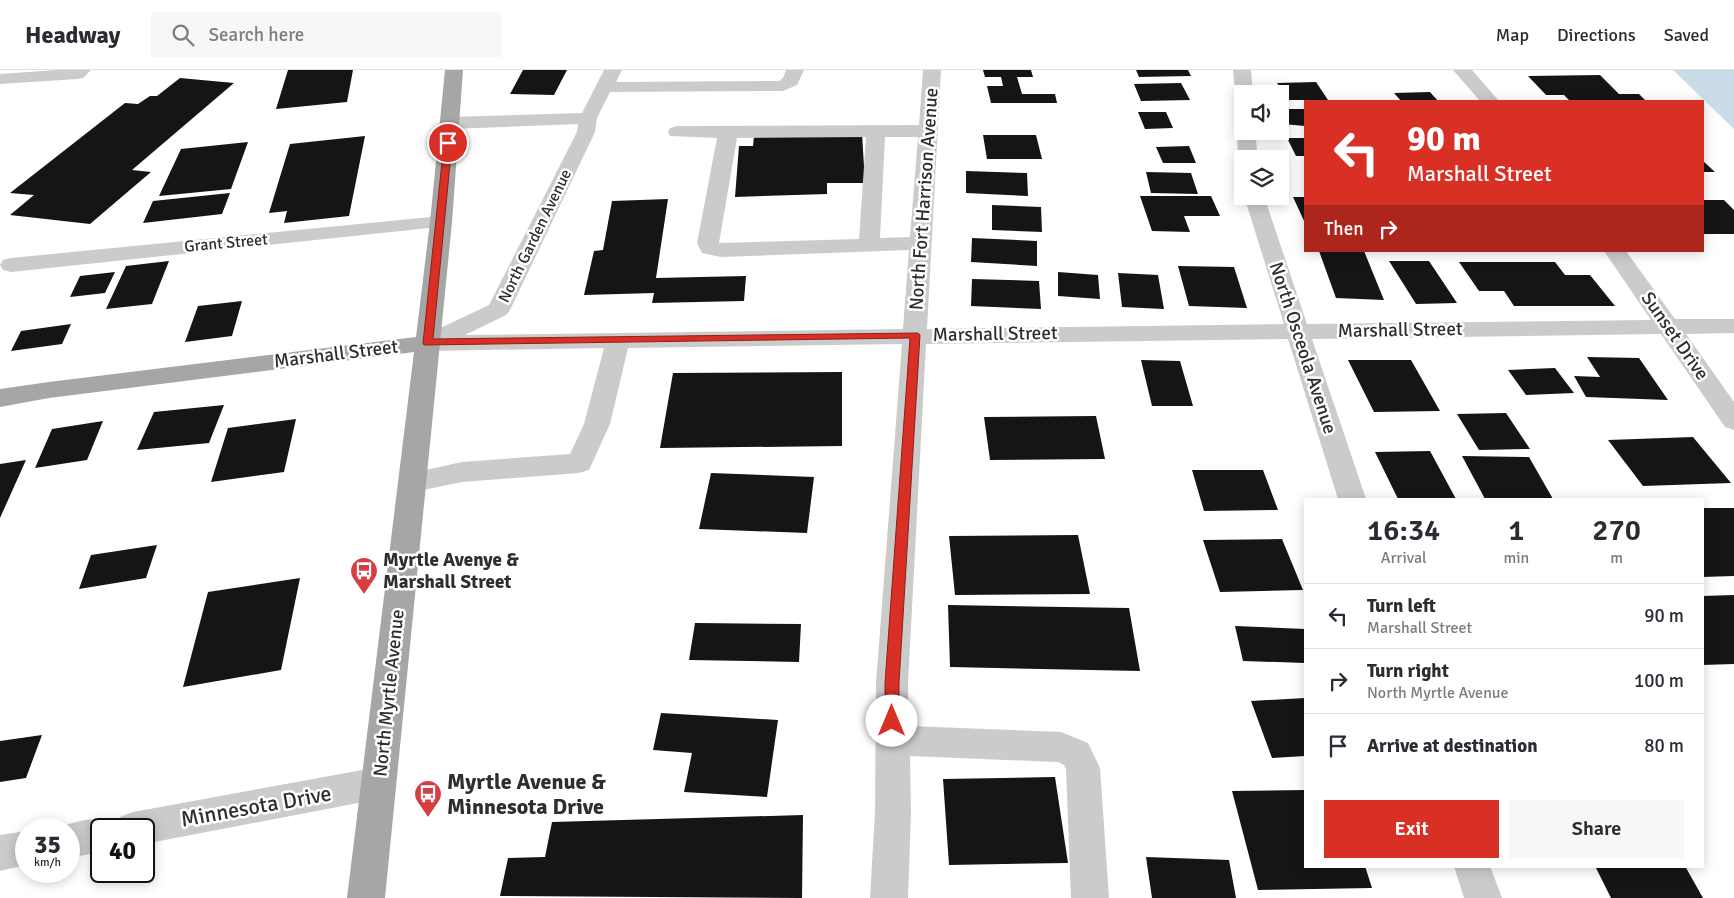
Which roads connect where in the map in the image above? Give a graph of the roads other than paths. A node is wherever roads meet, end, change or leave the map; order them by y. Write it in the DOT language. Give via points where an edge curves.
graph roads {
  1 [pos="454,70"];
  2 [pos="613,70"];
  3 [pos="795,70"];
  4 [pos="932,70"];
  5 [pos="1242,70"];
  6 [pos="1462,70"];
  7 [pos="80,72"];
  8 [pos="0,80"];
  9 [pos="1243,85"];
  10 [pos="604,87"];
  11 [pos="1489,100"];
  12 [pos="588,118"];
  13 [pos="450,123"];
  14 [pos="876,131"];
  15 [pos="928,131"];
  16 [pos="677,132"];
  17 [pos="728,132"];
  18 [pos="1257,205"];
  19 [pos="441,222"];
  20 [pos="921,243"];
  21 [pos="869,244"];
  22 [pos="1617,252"];
  23 [pos="11,265"];
  24 [pos="1734,326"];
  25 [pos="1668,327"];
  26 [pos="1298,331"];
  27 [pos="915,335"];
  28 [pos="618,340"];
  29 [pos="428,343"];
  30 [pos="49,390"];
  31 [pos="0,394"];
  32 [pos="0,398"];
  33 [pos="1734,421"];
  34 [pos="412,482"];
  35 [pos="1352,498"];
  36 [pos="892,740"];
  37 [pos="379,784"];
  38 [pos="155,825"];
  39 [pos="15,850"];
  40 [pos="0,853"];
  41 [pos="1473,868"];
  42 [pos="366,898"];
  43 [pos="889,898"];
  44 [pos="1090,898"];
  45 [pos="1483,898"];
  1 -- 13 [label="main road, North Myrtle Avenue"];
  2 -- 10 [label="street, North Garden Avenue"];
  3 -- 10 [label="street" via="791,81 782,86"];
  4 -- 15 [label="street, North Fort Harrison Avenue"];
  5 -- 9 [label="street"];
  6 -- 11 [label="street"];
  7 -- 8 [label="street"];
  10 -- 12 [label="street, North Garden Avenue"];
  12 -- 13 [label="street"];
  12 -- 29 [label="street, North Garden Avenue" via="586,132 498,310"];
  13 -- 19 [label="main road, North Myrtle Avenue"];
  14 -- 15 [label="street"];
  14 -- 17 [label="street"];
  14 -- 21 [label="street"];
  15 -- 20 [label="street, North Fort Harrison Avenue"];
  16 -- 17 [label="street"];
  17 -- 21 [label="street" via="708,243 710,248"];
  18 -- 26 [label="street, North Osceola Avenue"];
  19 -- 23 [label="street, Grant Street"];
  19 -- 29 [label="main road, North Myrtle Avenue"];
  20 -- 21 [label="street"];
  20 -- 27 [label="street, North Fort Harrison Avenue"];
  22 -- 25 [label="street, Sunset Drive"];
  24 -- 25 [label="street, Marshall Street"];
  25 -- 26 [label="street, Marshall Street"];
  25 -- 33 [label="street, Sunset Drive"];
  26 -- 27 [label="street, Marshall Street"];
  26 -- 35 [label="street, North Osceola Avenue"];
  27 -- 28 [label="street, Marshall Street"];
  27 -- 36 [label="street, North Fort Harrison Avenue" via="892,683"];
  28 -- 29 [label="street, Marshall Street"];
  28 -- 34 [label="street" via="597,424 579,463 462,472"];
  29 -- 30 [label="main road, Marshall Street"];
  29 -- 34 [label="main road, North Myrtle Avenue"];
  30 -- 31 [label="main road, Marshall Street"];
  30 -- 32 [label="main road, Marshall Street"];
  34 -- 37 [label="main road, North Myrtle Avenue"];
  36 -- 43 [label="street, North Fort Harrison Avenue"];
  36 -- 44 [label="street" via="1061,747 1076,754 1083,768"];
  37 -- 38 [label="street, Minnesota Drive"];
  37 -- 42 [label="main road, North Myrtle Avenue"];
  39 -- 40 [label="street"];
  41 -- 45 [label="street"];
}
